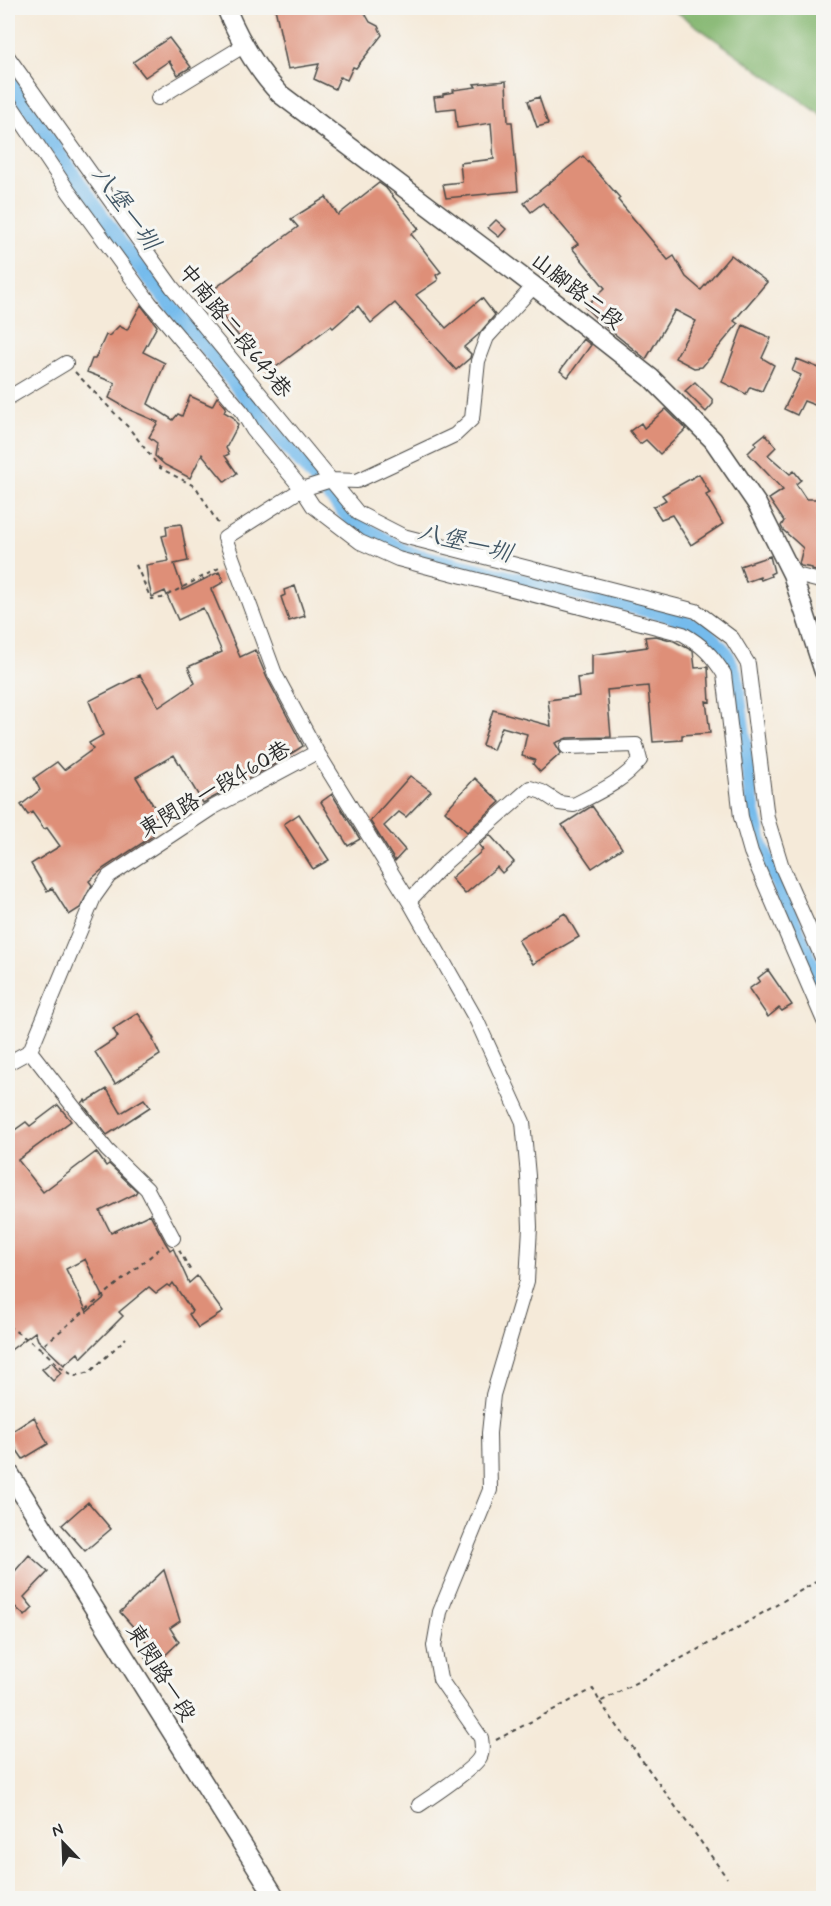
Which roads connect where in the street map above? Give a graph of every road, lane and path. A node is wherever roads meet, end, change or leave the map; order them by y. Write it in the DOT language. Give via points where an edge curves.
graph roads {
  1 [pos="226,8"];
  2 [pos="245,45"];
  3 [pos="8,57"];
  4 [pos="158,98"];
  5 [pos="8,101"];
  6 [pos="534,286"];
  7 [pos="66,363"];
  8 [pos="8,398"];
  9 [pos="331,480"];
  10 [pos="302,489"];
  11 [pos="225,537"];
  12 [pos="235,560"];
  13 [pos="136,565"];
  14 [pos="792,574"];
  15 [pos="824,582"];
  16 [pos="824,672"];
  17 [pos="567,747"];
  18 [pos="317,752"];
  19 [pos="409,901"];
  20 [pos="824,962"];
  21 [pos="824,1021"];
  22 [pos="30,1051"];
  23 [pos="8,1063"];
  24 [pos="173,1238"];
  25 [pos="192,1273"];
  26 [pos="8,1326"];
  27 [pos="126,1338"];
  28 [pos="40,1347"];
  29 [pos="8,1472"];
  30 [pos="824,1577"];
  31 [pos="600,1702"];
  32 [pos="482,1747"];
  33 [pos="419,1805"];
  34 [pos="727,1878"];
  35 [pos="276,1899"];
  1 -- 2 [label="main road, 山腳路二段"];
  2 -- 4 [label="street"];
  2 -- 6 [label="main road, 山腳路二段" via="280,94"];
  3 -- 9 [label="street, 中南路二段643巷" via="172,287"];
  5 -- 10 [label="street" via="150,303"];
  6 -- 9 [label="street" via="487,337 478,361 472,419 455,435 357,481"];
  6 -- 14 [label="main road, 山腳路二段" via="651,378 713,440 758,504"];
  7 -- 8 [label="street"];
  7 -- 11 [label="path" via="129,428 160,468 196,487"];
  9 -- 10 [label="street"];
  9 -- 20 [label="street, 中南路二段643巷" via="358,513 403,536 696,611 732,638 748,664 767,818 782,867"];
  10 -- 11 [label="street"];
  10 -- 21 [label="street" via="313,506 360,543 398,559 683,634 700,644 724,674 741,817 751,852"];
  11 -- 12 [label="street, 東閔路一段460巷"];
  12 -- 13 [label="path" via="162,598 151,599"];
  12 -- 18 [label="street, 東閔路一段460巷" via="275,675"];
  14 -- 15 [label="street"];
  14 -- 16 [label="main road, 山腳路二段"];
  17 -- 19 [label="street" via="636,745 640,760 621,778 574,806 530,788 446,862"];
  18 -- 19 [label="street"];
  18 -- 22 [label="street, 東閔路一段460巷" via="212,808 109,876 94,897"];
  19 -- 32 [label="street" via="477,1021 524,1122 530,1227 527,1281 493,1395 490,1490 440,1612 434,1646 440,1679 481,1738"];
  22 -- 23 [label="street"];
  22 -- 24 [label="street" via="107,1150 147,1190"];
  24 -- 25 [label="path"];
  24 -- 28 [label="path"];
  26 -- 28 [label="path"];
  27 -- 28 [label="path" via="90,1372 75,1376"];
  29 -- 35 [label="main road, 東閔路一段"];
  30 -- 31 [label="path"];
  31 -- 32 [label="path" via="593,1689"];
  31 -- 34 [label="path"];
  32 -- 33 [label="street" via="480,1759"];
}
